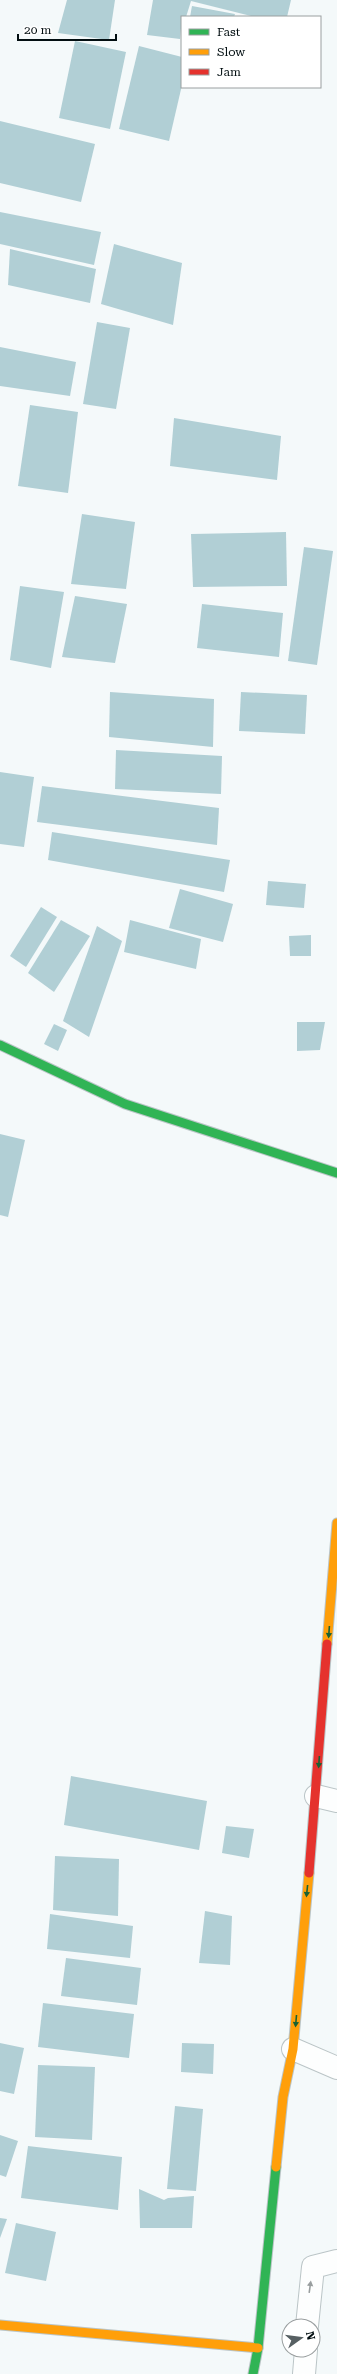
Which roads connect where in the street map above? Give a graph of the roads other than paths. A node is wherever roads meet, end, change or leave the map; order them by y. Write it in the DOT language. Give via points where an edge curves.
graph roads {
  1 [pos="0,1045"];
  2 [pos="337,1173"];
  3 [pos="337,1523"];
  4 [pos="327,1798"];
  5 [pos="293,2049"];
  6 [pos="337,2068"];
  7 [pos="337,2261"];
  8 [pos="308,2318"];
  9 [pos="0,2325"];
  10 [pos="258,2348"];
  11 [pos="305,2358"];
  12 [pos="253,2374"];
  13 [pos="304,2374"];
  1 -- 2 [label="street" via="125,1104"];
  3 -- 4 [label="street, one-way"];
  4 -- 5 [label="street, one-way"];
  5 -- 6 [label="street"];
  5 -- 10 [label="street" via="283,2096"];
  8 -- 7 [label="street, one-way" via="312,2267"];
  9 -- 10 [label="street"];
  10 -- 12 [label="street"];
  11 -- 13 [label="street"];
}
